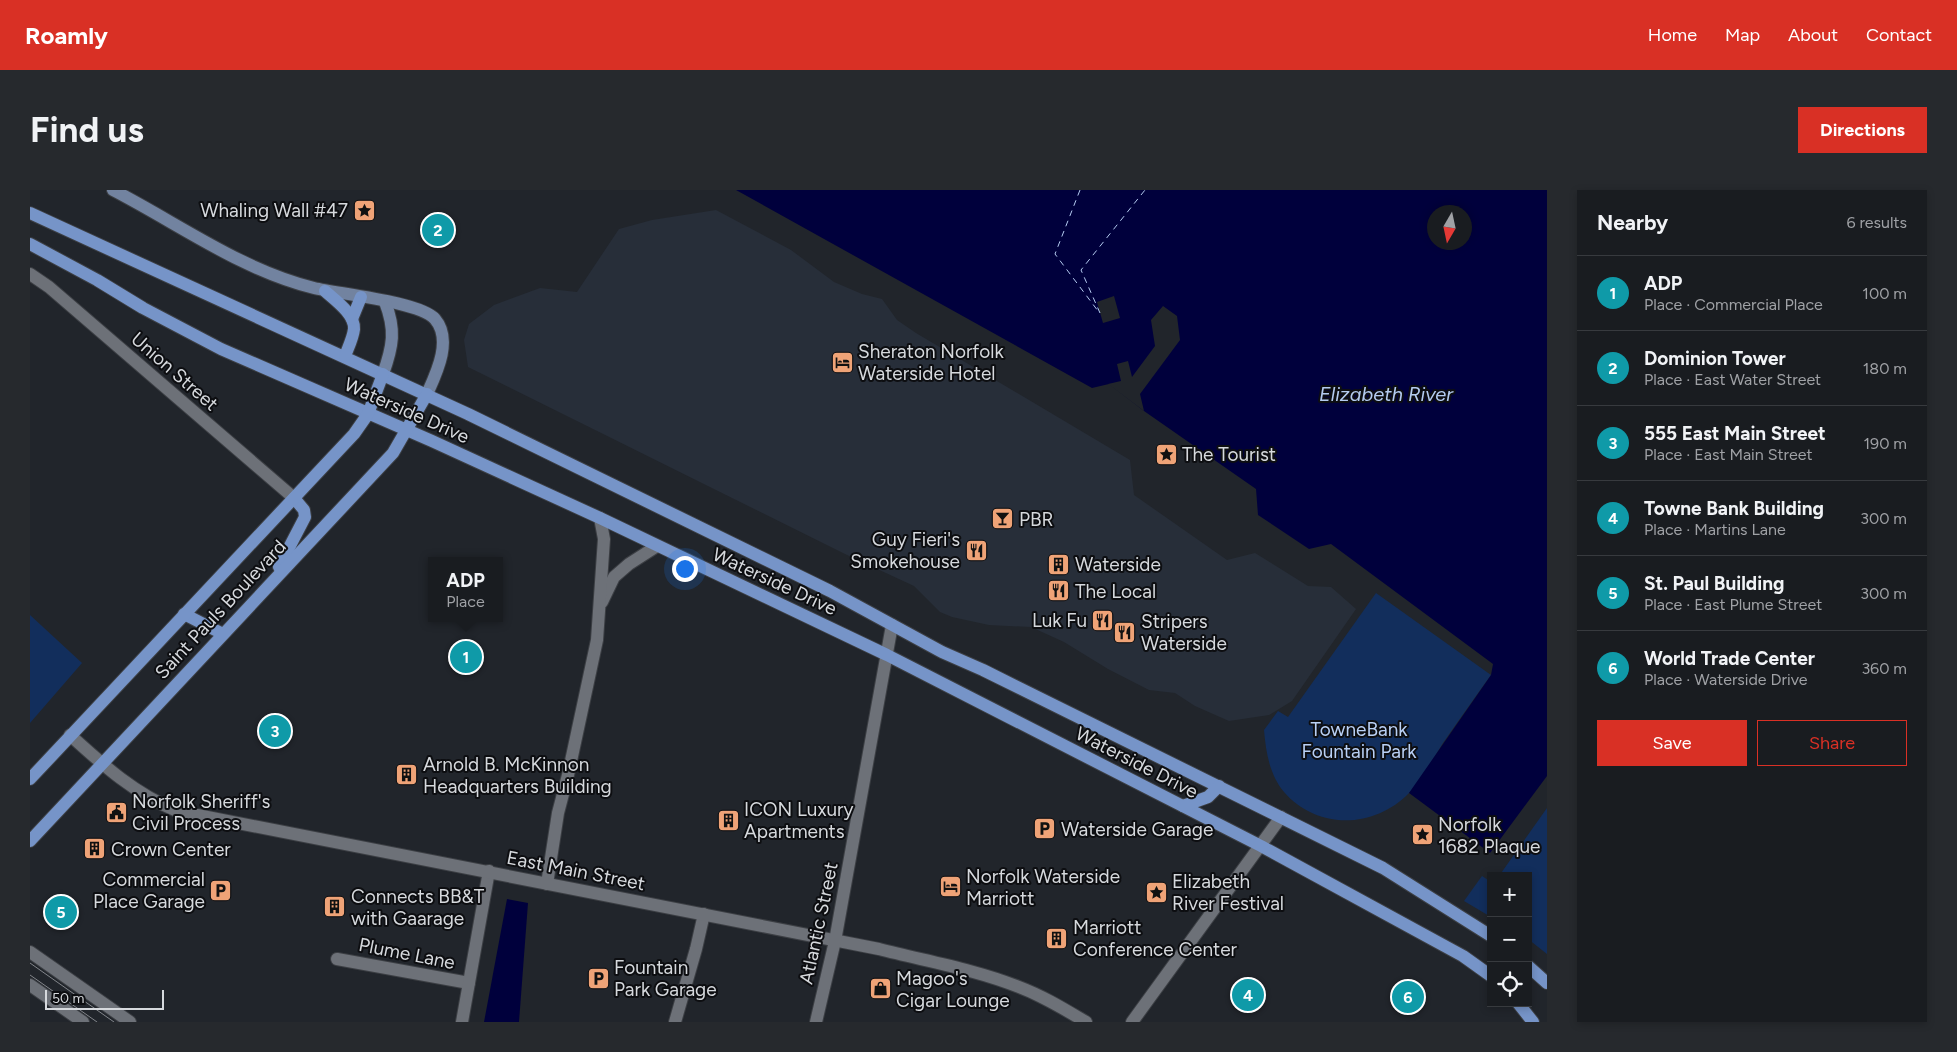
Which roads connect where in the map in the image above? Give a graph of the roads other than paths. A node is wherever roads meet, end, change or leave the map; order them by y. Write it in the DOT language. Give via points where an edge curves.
graph roads {
  1 [pos="113,190"];
  2 [pos="30,213"];
  3 [pos="30,244"];
  4 [pos="30,274"];
  5 [pos="326,291"];
  6 [pos="361,297"];
  7 [pos="385,302"];
  8 [pos="352,319"];
  9 [pos="345,356"];
  10 [pos="383,374"];
  11 [pos="426,394"];
  12 [pos="368,414"];
  13 [pos="407,430"];
  14 [pos="294,498"];
  15 [pos="600,518"];
  16 [pos="657,546"];
  17 [pos="270,585"];
  18 [pos="600,607"];
  19 [pos="184,614"];
  20 [pos="892,625"];
  21 [pos="222,634"];
  22 [pos="887,655"];
  23 [pos="70,735"];
  24 [pos="101,763"];
  25 [pos="30,779"];
  26 [pos="1219,786"];
  27 [pos="1183,806"];
  28 [pos="1281,817"];
  29 [pos="30,841"];
  30 [pos="1261,846"];
  31 [pos="490,872"];
  32 [pos="547,884"];
  33 [pos="704,914"];
  34 [pos="1487,933"];
  35 [pos="835,941"];
  36 [pos="30,952"];
  37 [pos="337,959"];
  38 [pos="1532,970"];
  39 [pos="1487,973"];
  40 [pos="469,983"];
  41 [pos="1547,983"];
  42 [pos="30,984"];
  43 [pos="1521,1007"];
  44 [pos="83,1022"];
  45 [pos="130,1022"];
  46 [pos="462,1022"];
  47 [pos="675,1022"];
  48 [pos="816,1022"];
  49 [pos="1086,1022"];
  50 [pos="1132,1022"];
  51 [pos="1533,1022"];
  1 -- 5 [label="main road" via="244,262 286,280"];
  2 -- 9 [label="main road, Waterside Drive"];
  3 -- 12 [label="main road, Waterside Drive" via="195,336"];
  4 -- 14 [label="street, Union Street"];
  5 -- 6 [label="main road"];
  5 -- 8 [label="main road"];
  6 -- 7 [label="main road"];
  6 -- 8 [label="main road"];
  7 -- 10 [label="main road" via="393,330 392,347"];
  7 -- 11 [label="main road" via="418,308 438,323 442,352"];
  8 -- 9 [label="main road" via="354,330"];
  9 -- 10 [label="main road, Waterside Drive"];
  10 -- 11 [label="main road, Waterside Drive"];
  10 -- 12 [label="main road, Saint Pauls Boulevard"];
  11 -- 13 [label="main road, Saint Pauls Boulevard"];
  11 -- 20 [label="main road, Waterside Drive" via="661,507"];
  12 -- 13 [label="main road, Waterside Drive"];
  12 -- 14 [label="main road, Saint Pauls Boulevard" via="354,434"];
  13 -- 15 [label="main road, Waterside Drive"];
  13 -- 17 [label="main road, Saint Pauls Boulevard" via="392,453"];
  14 -- 17 [label="main road" via="304,510 305,517"];
  14 -- 19 [label="main road, Saint Pauls Boulevard"];
  15 -- 16 [label="main road, Waterside Drive"];
  15 -- 18 [label="street" via="604,540"];
  16 -- 18 [label="street" via="614,577"];
  16 -- 22 [label="main road, Waterside Drive"];
  17 -- 21 [label="main road, Saint Pauls Boulevard"];
  18 -- 32 [label="street" via="597,640 558,813"];
  19 -- 21 [label="main road"];
  19 -- 23 [label="main road, Saint Pauls Boulevard"];
  20 -- 22 [label="street, Atlantic Street"];
  20 -- 26 [label="main road, Waterside Drive"];
  21 -- 24 [label="main road, Saint Pauls Boulevard"];
  22 -- 27 [label="main road, Waterside Drive"];
  22 -- 35 [label="street, Atlantic Street"];
  23 -- 24 [label="street, East Main Street"];
  23 -- 25 [label="main road, Saint Pauls Boulevard"];
  24 -- 29 [label="main road, Saint Pauls Boulevard"];
  24 -- 31 [label="street, East Main Street" via="135,790 177,811"];
  26 -- 27 [label="main road" via="1208,797"];
  26 -- 28 [label="main road, Waterside Drive"];
  27 -- 30 [label="main road, Waterside Drive"];
  28 -- 30 [label="street"];
  28 -- 34 [label="main road, Waterside Drive" via="1383,868"];
  30 -- 39 [label="main road, Waterside Drive" via="1463,956"];
  30 -- 50 [label="street"];
  31 -- 32 [label="street, East Main Street"];
  31 -- 40 [label="street"];
  32 -- 33 [label="street, East Main Street"];
  33 -- 35 [label="street, East Main Street"];
  33 -- 47 [label="street"];
  35 -- 48 [label="street, Atlantic Street"];
  35 -- 49 [label="street, East Main Street" via="989,976 1056,1003"];
  36 -- 45 [label="street"];
  37 -- 40 [label="street, Plume Lane"];
  38 -- 41 [label="main road"];
  40 -- 46 [label="street"];
  42 -- 44 [label="street"];
  43 -- 51 [label="main road"];
}
